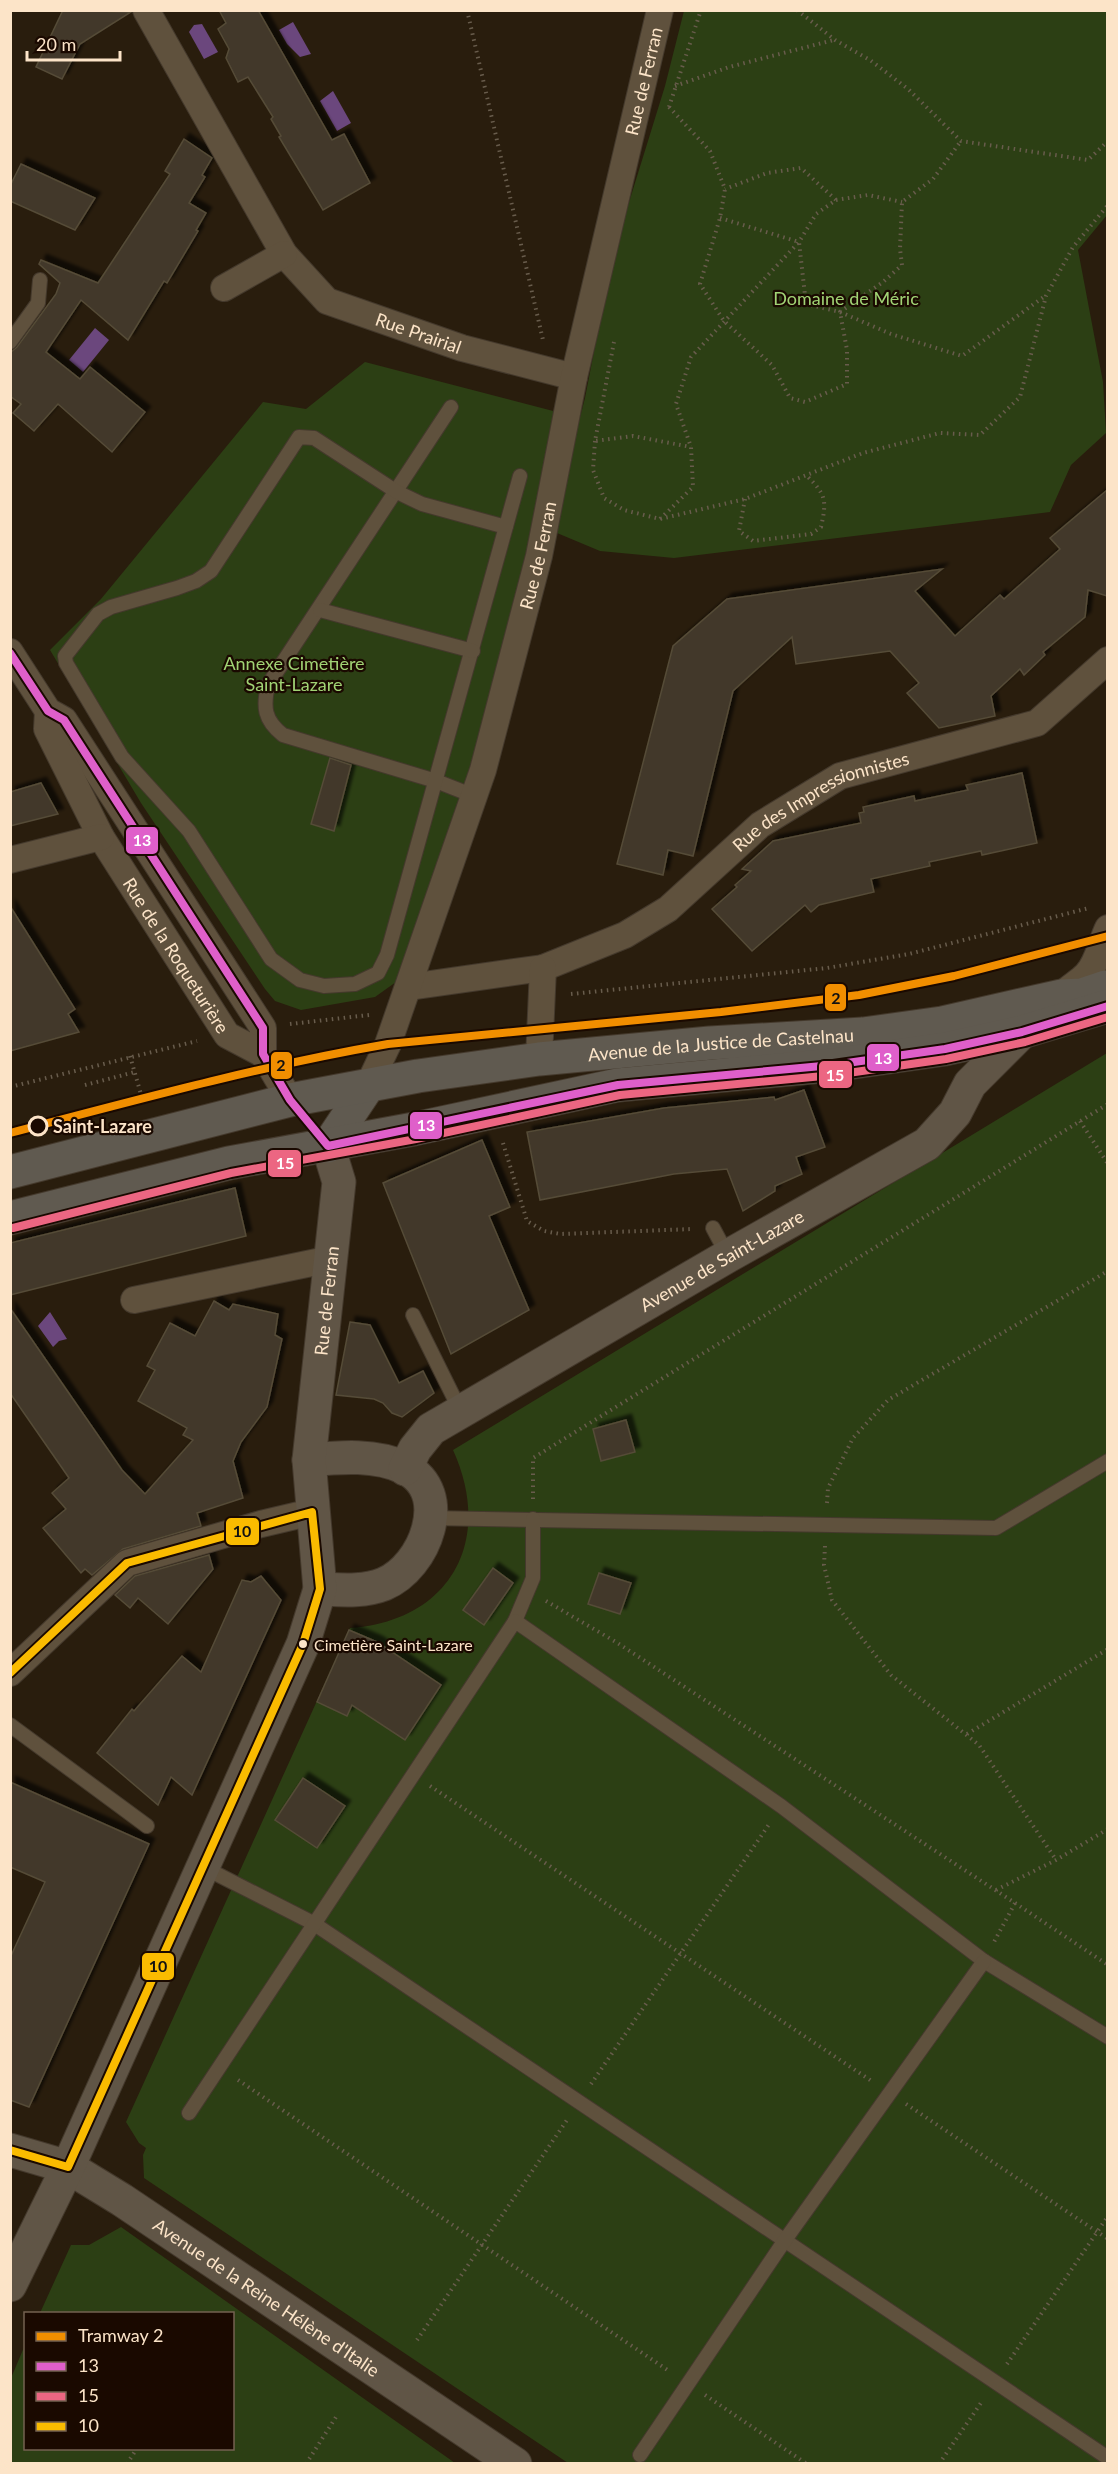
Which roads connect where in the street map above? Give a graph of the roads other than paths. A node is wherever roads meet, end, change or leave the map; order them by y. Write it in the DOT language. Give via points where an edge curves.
graph roads {
  1 [pos="146,10"];
  2 [pos="660,10"];
  3 [pos="284,255"];
  4 [pos="40,280"];
  5 [pos="224,288"];
  6 [pos="10,342"];
  7 [pos="574,377"];
  8 [pos="451,407"];
  9 [pos="520,476"];
  10 [pos="397,492"];
  11 [pos="506,527"];
  12 [pos="320,609"];
  13 [pos="473,651"];
  14 [pos="10,652"];
  15 [pos="1107,660"];
  16 [pos="48,711"];
  17 [pos="436,781"];
  18 [pos="474,796"];
  19 [pos="101,837"];
  20 [pos="10,860"];
  21 [pos="1102,917"];
  22 [pos="543,968"];
  23 [pos="409,987"];
  24 [pos="1107,987"];
  25 [pos="1061,996"];
  26 [pos="1107,1006"];
  27 [pos="1023,1032"];
  28 [pos="263,1054"];
  29 [pos="539,1059"];
  30 [pos="368,1086"];
  31 [pos="290,1100"];
  32 [pos="328,1146"];
  33 [pos="10,1172"];
  34 [pos="10,1218"];
  35 [pos="713,1228"];
  36 [pos="728,1256"];
  37 [pos="331,1259"];
  38 [pos="134,1300"];
  39 [pos="413,1315"];
  40 [pos="461,1412"];
  41 [pos="309,1460"];
  42 [pos="1107,1461"];
  43 [pos="405,1468"];
  44 [pos="312,1512"];
  45 [pos="430,1518"];
  46 [pos="533,1519"];
  47 [pos="320,1589"];
  48 [pos="515,1622"];
  49 [pos="10,1673"];
  50 [pos="10,1725"];
  51 [pos="147,1826"];
  52 [pos="203,1867"];
  53 [pos="313,1923"];
  54 [pos="984,1961"];
  55 [pos="1107,2037"];
  56 [pos="189,2113"];
  57 [pos="10,2150"];
  58 [pos="68,2167"];
  59 [pos="785,2240"];
  60 [pos="10,2285"];
  61 [pos="640,2455"];
  62 [pos="1107,2458"];
  63 [pos="515,2463"];
  1 -- 3 [label="street, Rue Prairial"];
  2 -- 7 [label="street, Rue de Ferran"];
  3 -- 5 [label="street"];
  3 -- 7 [label="street, Rue Prairial" via="327,301 462,348"];
  4 -- 6 [label="lane" via="38,303"];
  7 -- 18 [label="street, Rue de Ferran" via="538,556"];
  8 -- 10 [label="lane"];
  9 -- 11 [label="lane"];
  10 -- 11 [label="lane" via="422,504"];
  10 -- 12 [label="lane"];
  10 -- 17 [label="lane" via="314,438 299,437 211,571 196,581 98,614 65,657 123,758 189,831 272,959 300,980 324,986 355,984 378,973 387,956"];
  11 -- 13 [label="lane"];
  12 -- 13 [label="lane"];
  12 -- 17 [label="lane" via="268,685 263,707 271,725 283,735"];
  13 -- 17 [label="lane"];
  14 -- 16 [label="street, Rue de la Roqueturière"];
  15 -- 22 [label="street, Rue des Impressionnistes" via="1037,723 840,776 760,825 668,909 625,935"];
  16 -- 19 [label="street, Rue de la Roqueturière" via="47,729"];
  16 -- 28 [label="street, Rue de la Roqueturière" via="64,720 263,1028"];
  17 -- 18 [label="lane"];
  18 -- 23 [label="street, Rue de Ferran"];
  19 -- 20 [label="street"];
  19 -- 28 [label="street, Rue de la Roqueturière" via="227,1035"];
  21 -- 25 [label="street" via="1097,957 1087,974"];
  22 -- 23 [label="street, Rue des Impressionnistes"];
  22 -- 29 [label="street"];
  23 -- 30 [label="street, Rue de Ferran"];
  24 -- 25 [label="main road, Avenue de la Justice de Castelnau" via="1082,995"];
  25 -- 29 [label="main road, Avenue de la Justice de Castelnau" via="942,1023 863,1034"];
  26 -- 27 [label="main road, Avenue de la Justice de Castelnau"];
  27 -- 32 [label="main road, Avenue de la Justice de Castelnau" via="945,1049 833,1065 618,1085"];
  27 -- 36 [label="street, Avenue de Saint-Lazare" via="970,1084 955,1113 927,1144"];
  28 -- 31 [label="street, Rue de la Roqueturière"];
  29 -- 30 [label="main road, Avenue de la Justice de Castelnau"];
  30 -- 31 [label="main road, Avenue de la Justice de Castelnau"];
  30 -- 32 [label="main road"];
  31 -- 32 [label="main road"];
  31 -- 33 [label="main road, Avenue de la Justice de Castelnau"];
  32 -- 34 [label="main road, Avenue de la Justice de Castelnau" via="229,1163"];
  32 -- 37 [label="street, Rue de Ferran" via="339,1182"];
  35 -- 36 [label="lane"];
  36 -- 40 [label="street, Avenue de Saint-Lazare"];
  37 -- 38 [label="street"];
  37 -- 41 [label="street, Rue de Ferran"];
  39 -- 40 [label="lane"];
  40 -- 43 [label="street, Avenue de Saint-Lazare" via="431,1430"];
  41 -- 43 [label="street" via="366,1458"];
  41 -- 44 [label="street"];
  42 -- 46 [label="lane" via="996,1528"];
  43 -- 45 [label="street" via="420,1482 429,1501"];
  44 -- 47 [label="street"];
  44 -- 49 [label="street" via="127,1563"];
  45 -- 46 [label="lane"];
  45 -- 47 [label="street" via="425,1544 408,1567 384,1583 356,1590"];
  46 -- 48 [label="lane" via="533,1578"];
  47 -- 52 [label="street" via="303,1644"];
  48 -- 53 [label="lane"];
  48 -- 54 [label="lane" via="781,1806"];
  50 -- 51 [label="lane"];
  52 -- 53 [label="lane"];
  52 -- 58 [label="street"];
  53 -- 56 [label="lane"];
  53 -- 59 [label="lane"];
  54 -- 55 [label="lane"];
  54 -- 59 [label="lane"];
  57 -- 58 [label="street, Avenue de la Reine Hélène d'Italie"];
  58 -- 60 [label="street"];
  58 -- 63 [label="street, Avenue de la Reine Hélène d'Italie"];
  59 -- 61 [label="lane"];
  59 -- 62 [label="lane"];
}
